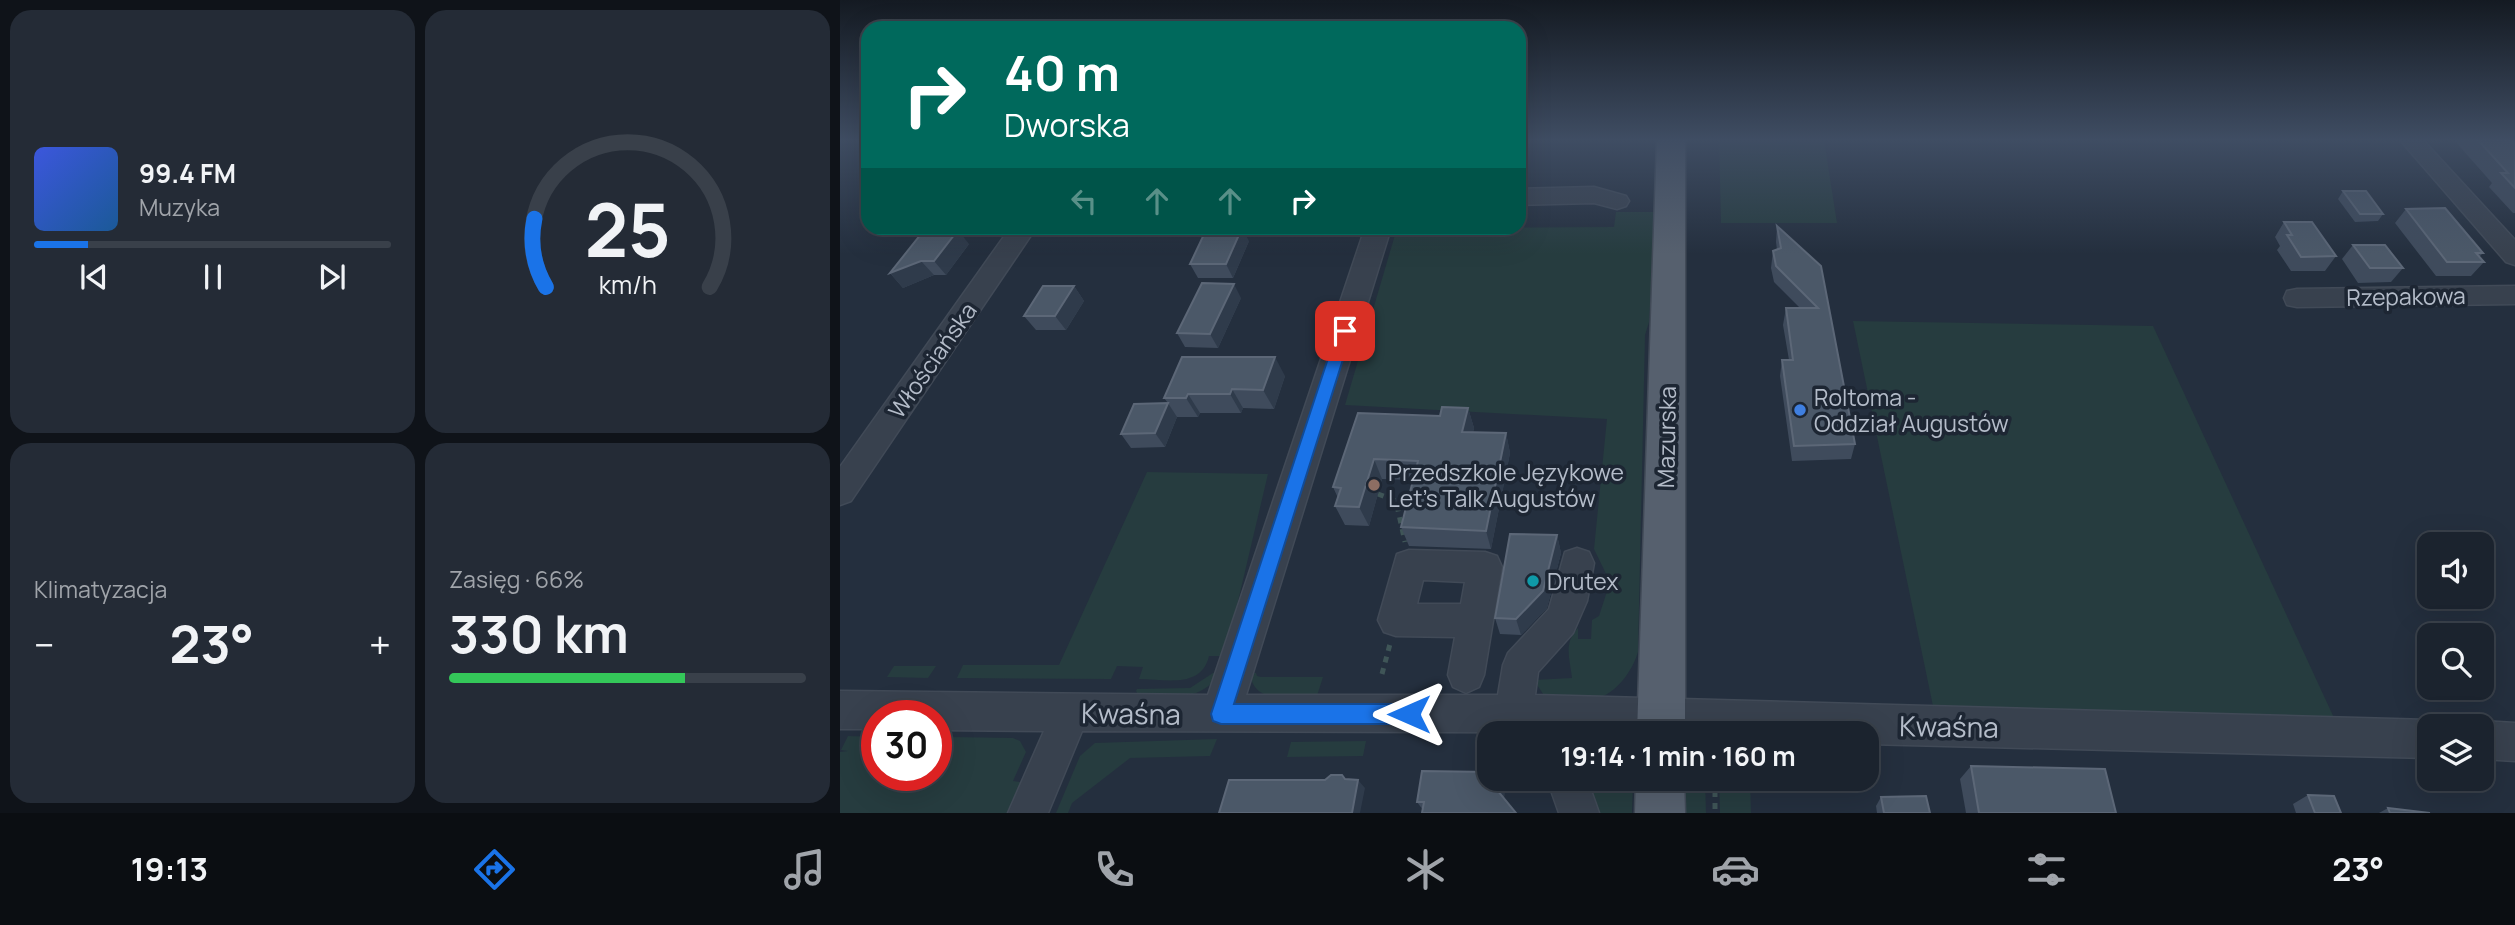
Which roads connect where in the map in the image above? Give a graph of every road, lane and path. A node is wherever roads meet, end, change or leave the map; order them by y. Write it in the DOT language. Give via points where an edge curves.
graph roads {
  1 [pos="1670,178"];
  2 [pos="2445,178"];
  3 [pos="1526,197"];
  4 [pos="1617,201"];
  5 [pos="1018,235"];
  6 [pos="1376,235"];
  7 [pos="2515,256"];
  8 [pos="2515,295"];
  9 [pos="2297,298"];
  10 [pos="840,492"];
  11 [pos="1378,494"];
  12 [pos="1406,545"];
  13 [pos="1577,563"];
  14 [pos="1476,621"];
  15 [pos="1466,675"];
  16 [pos="840,710"];
  17 [pos="1071,713"];
  18 [pos="1221,714"];
  19 [pos="1514,715"];
  20 [pos="1545,721"];
  21 [pos="1661,721"];
  22 [pos="1879,730"];
  23 [pos="2417,739"];
  24 [pos="2494,740"];
  25 [pos="2515,741"];
  26 [pos="1571,791"];
  27 [pos="1660,791"];
  28 [pos="1715,791"];
  29 [pos="1028,813"];
  30 [pos="1579,813"];
  31 [pos="1660,813"];
  32 [pos="1715,813"];
  1 -- 21 [label="main road, Mazurska"];
  2 -- 7 [label="street"];
  3 -- 4 [label="street" via="1582,194"];
  5 -- 10 [label="street, Włościańska"];
  6 -- 18 [label="street"];
  8 -- 9 [label="street, Rzepakowa"];
  11 -- 12 [label="path" via="1396,501"];
  13 -- 19 [label="street" via="1561,621 1521,665"];
  14 -- 15 [label="street"];
  16 -- 17 [label="street, Kwaśna"];
  17 -- 18 [label="street, Kwaśna"];
  17 -- 29 [label="street"];
  18 -- 19 [label="street, Kwaśna"];
  19 -- 20 [label="street, Kwaśna"];
  22 -- 23 [label="street, Kwaśna"];
  24 -- 25 [label="street"];
  26 -- 30 [label="street"];
  27 -- 31 [label="main road"];
  28 -- 32 [label="path"];
}
